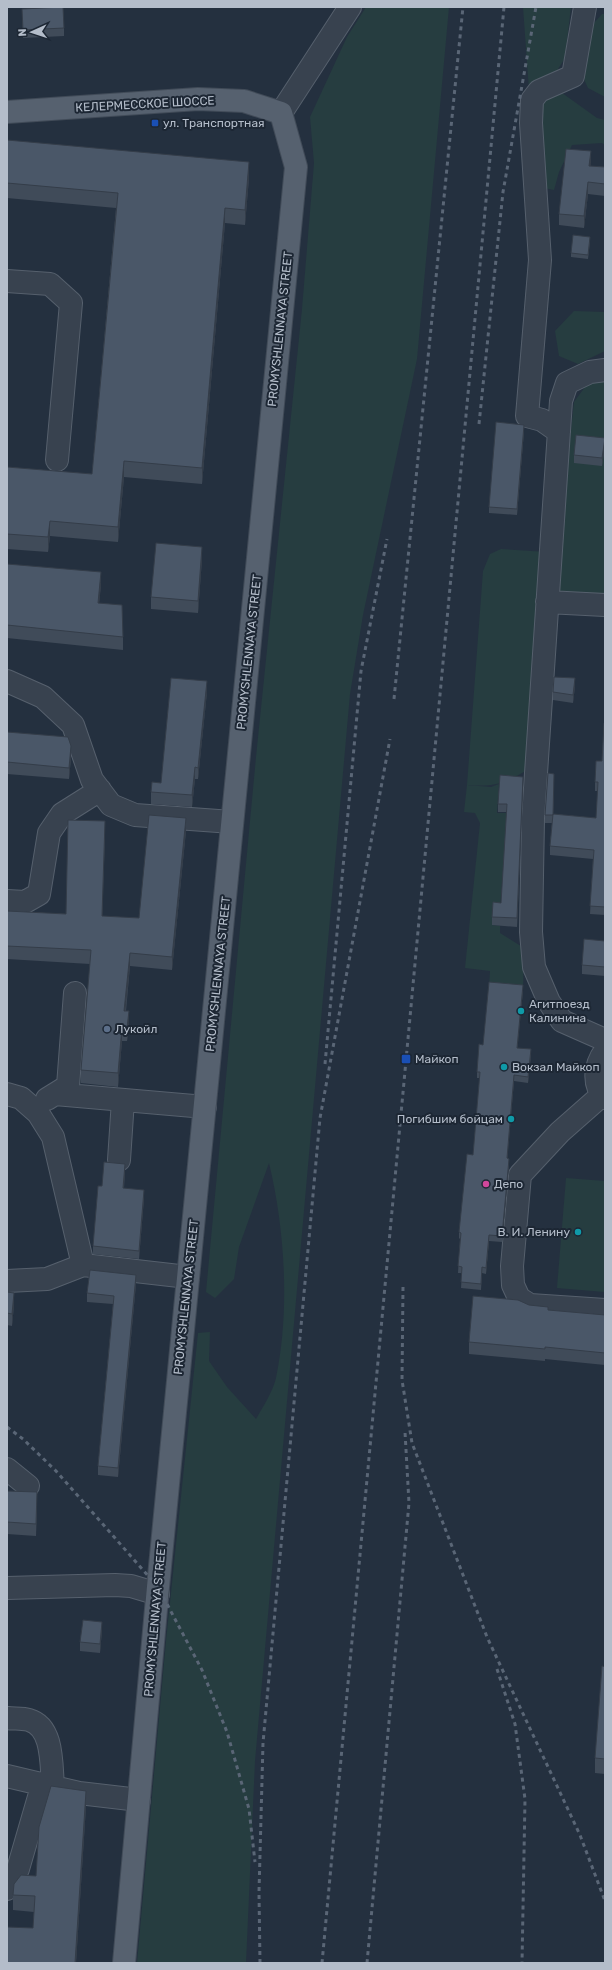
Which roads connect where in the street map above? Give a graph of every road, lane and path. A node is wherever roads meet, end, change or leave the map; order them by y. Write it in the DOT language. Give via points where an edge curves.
graph roads {
  1 [pos="350,7"];
  2 [pos="585,7"];
  3 [pos="7,112"];
  4 [pos="281,113"];
  5 [pos="7,281"];
  6 [pos="605,370"];
  7 [pos="559,432"];
  8 [pos="57,460"];
  9 [pos="547,602"];
  10 [pos="605,605"];
  11 [pos="7,681"];
  12 [pos="100,790"];
  13 [pos="232,822"];
  14 [pos="7,901"];
  15 [pos="75,993"];
  16 [pos="605,1040"];
  17 [pos="605,1051"];
  18 [pos="7,1094"];
  19 [pos="55,1094"];
  20 [pos="604,1097"];
  21 [pos="124,1100"];
  22 [pos="205,1107"];
  23 [pos="33,1108"];
  24 [pos="119,1160"];
  25 [pos="83,1265"];
  26 [pos="188,1277"];
  27 [pos="7,1281"];
  28 [pos="605,1310"];
  29 [pos="7,1469"];
  30 [pos="28,1486"];
  31 [pos="7,1588"];
  32 [pos="158,1594"];
  33 [pos="7,1718"];
  34 [pos="7,1776"];
  35 [pos="48,1785"];
  36 [pos="139,1800"];
  37 [pos="7,1888"];
  38 [pos="124,1963"];
  1 -- 4 [label="street"];
  2 -- 7 [label="street" via="573,76 539,91 532,100 530,123 540,260 527,416 542,420"];
  3 -- 4 [label="main road, КЕЛЕРМЕССКОЕ ШОССЕ" via="198,98 244,101"];
  4 -- 13 [label="main road, PROMYSHLENNAYA STREET" via="296,167"];
  5 -- 8 [label="street" via="50,284 71,303"];
  6 -- 7 [label="street" via="590,372 567,383 561,401"];
  7 -- 9 [label="street"];
  9 -- 10 [label="street"];
  9 -- 16 [label="street" via="533,818 531,932 534,967 549,1002 562,1021"];
  11 -- 12 [label="street" via="43,696 73,725 92,780"];
  12 -- 13 [label="street" via="112,805 135,815"];
  12 -- 14 [label="street" via="62,814 49,833 39,894 25,902"];
  13 -- 22 [label="main road, PROMYSHLENNAYA STREET"];
  15 -- 19 [label="street" via="68,1086"];
  17 -- 20 [label="street" via="598,1062 596,1073 597,1085"];
  18 -- 23 [label="street" via="21,1098"];
  19 -- 21 [label="street"];
  19 -- 23 [label="street"];
  20 -- 28 [label="street" via="560,1132 520,1175 512,1266 513,1285 519,1298 530,1305"];
  21 -- 22 [label="street"];
  21 -- 24 [label="street"];
  22 -- 26 [label="main road, PROMYSHLENNAYA STREET"];
  23 -- 25 [label="street" via="53,1137"];
  25 -- 26 [label="street"];
  25 -- 27 [label="street" via="47,1278"];
  26 -- 32 [label="main road, PROMYSHLENNAYA STREET"];
  29 -- 30 [label="street"];
  31 -- 32 [label="street" via="114,1585 131,1586"];
  32 -- 36 [label="main road, PROMYSHLENNAYA STREET"];
  33 -- 35 [label="street" via="30,1720 44,1732 50,1743"];
  34 -- 35 [label="street"];
  35 -- 36 [label="street"];
  35 -- 37 [label="street" via="18,1869"];
  36 -- 38 [label="main road, PROMYSHLENNAYA STREET"];
}
